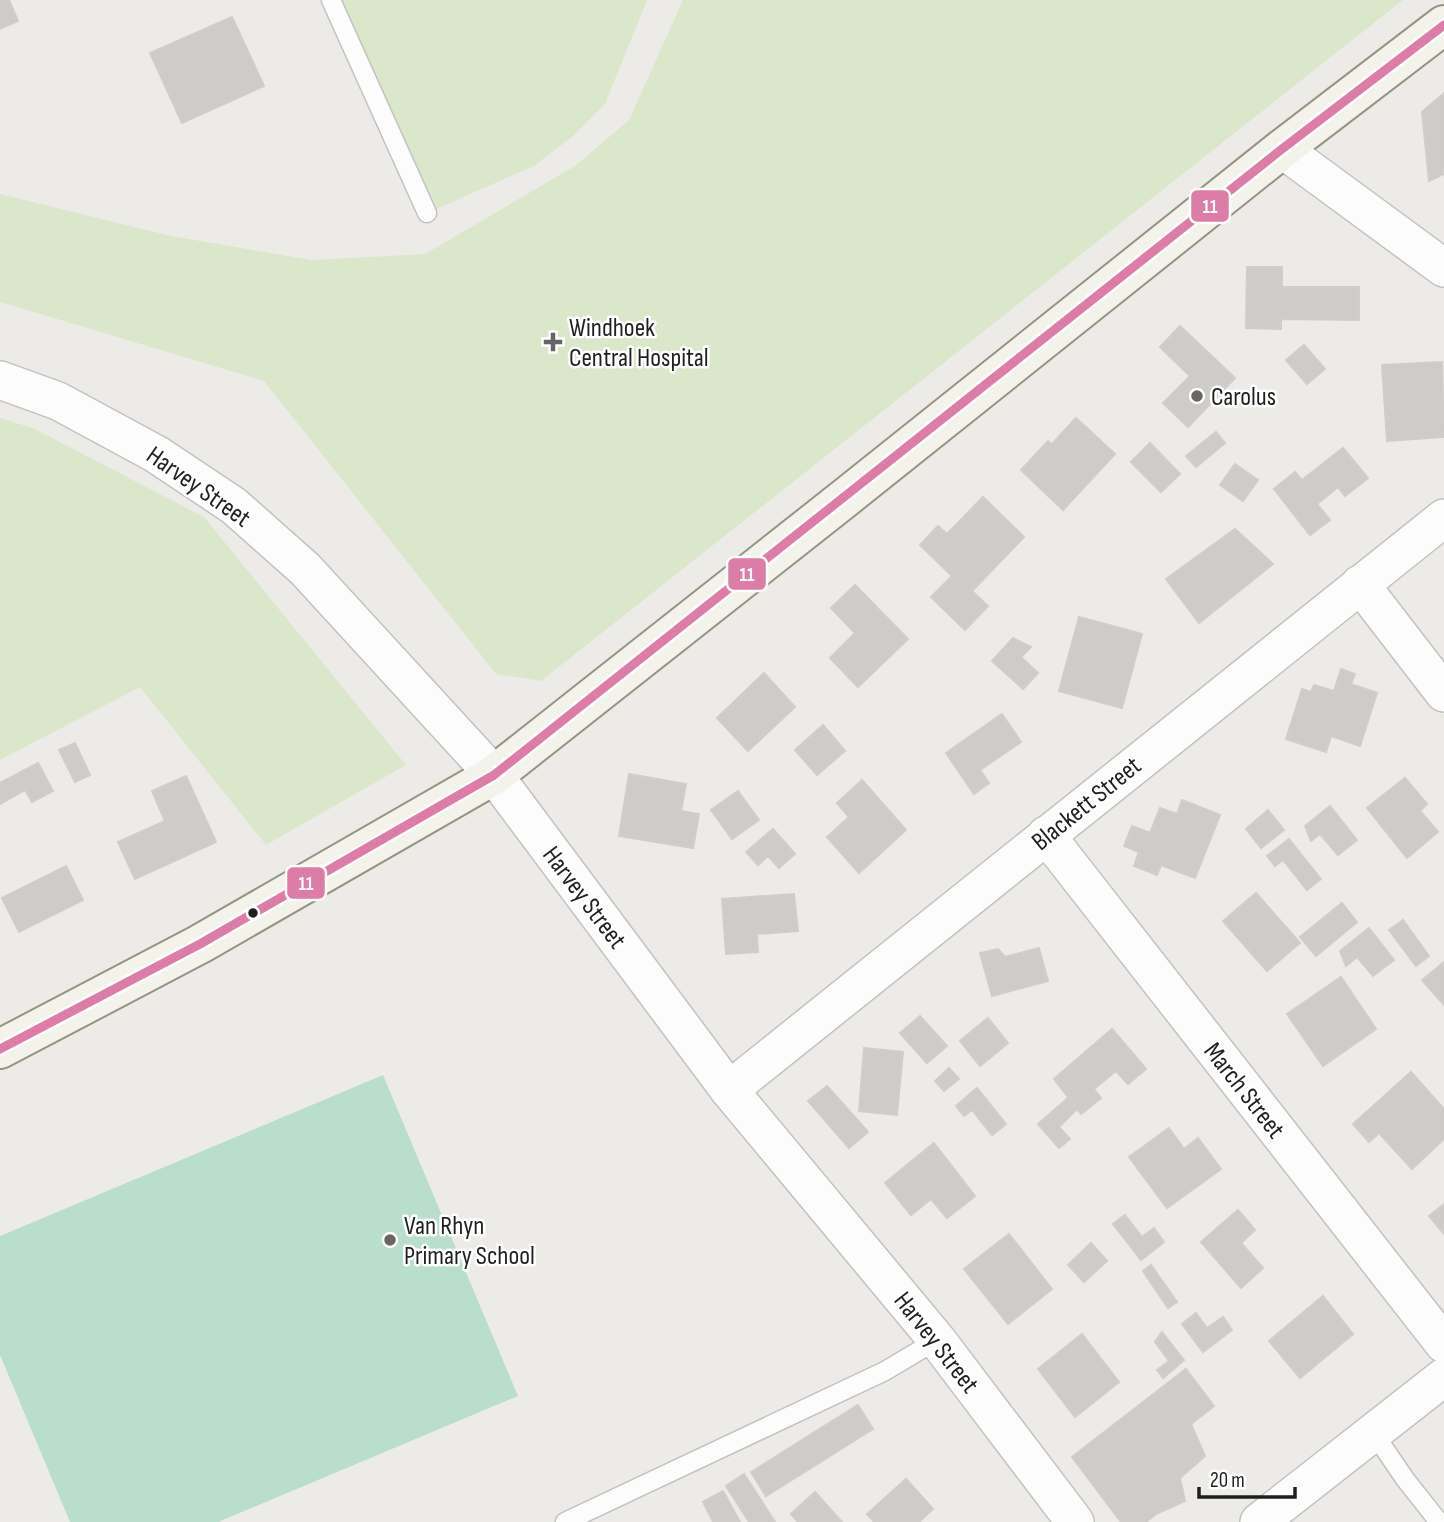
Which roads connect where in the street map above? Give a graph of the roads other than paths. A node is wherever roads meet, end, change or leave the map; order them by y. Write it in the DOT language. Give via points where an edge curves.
graph roads {
  1 [pos="331,0"];
  2 [pos="1444,25"];
  3 [pos="1282,149"];
  4 [pos="427,213"];
  5 [pos="1444,268"];
  6 [pos="0,380"];
  7 [pos="1444,518"];
  8 [pos="1360,584"];
  9 [pos="1444,693"];
  10 [pos="494,775"];
  11 [pos="1046,835"];
  12 [pos="0,1049"];
  13 [pos="729,1090"];
  14 [pos="937,1340"];
  15 [pos="1444,1344"];
  16 [pos="1444,1377"];
  17 [pos="1373,1432"];
  18 [pos="565,1522"];
  19 [pos="1075,1522"];
  20 [pos="1259,1522"];
  21 [pos="1439,1522"];
  1 -- 4 [label="lane"];
  2 -- 3 [label="street"];
  3 -- 5 [label="street"];
  3 -- 10 [label="street"];
  6 -- 10 [label="street, Harvey Street" via="58,401 156,454 234,506 305,569"];
  7 -- 8 [label="street, Blackett Street"];
  8 -- 9 [label="street"];
  8 -- 11 [label="street, Blackett Street"];
  10 -- 12 [label="street" via="200,944"];
  10 -- 13 [label="street, Harvey Street"];
  11 -- 13 [label="street, Blackett Street"];
  11 -- 15 [label="street, March Street"];
  13 -- 14 [label="street, Harvey Street"];
  14 -- 18 [label="lane" via="885,1371"];
  14 -- 19 [label="street, Harvey Street"];
  16 -- 17 [label="street"];
  17 -- 20 [label="street"];
  17 -- 21 [label="lane"];
}
